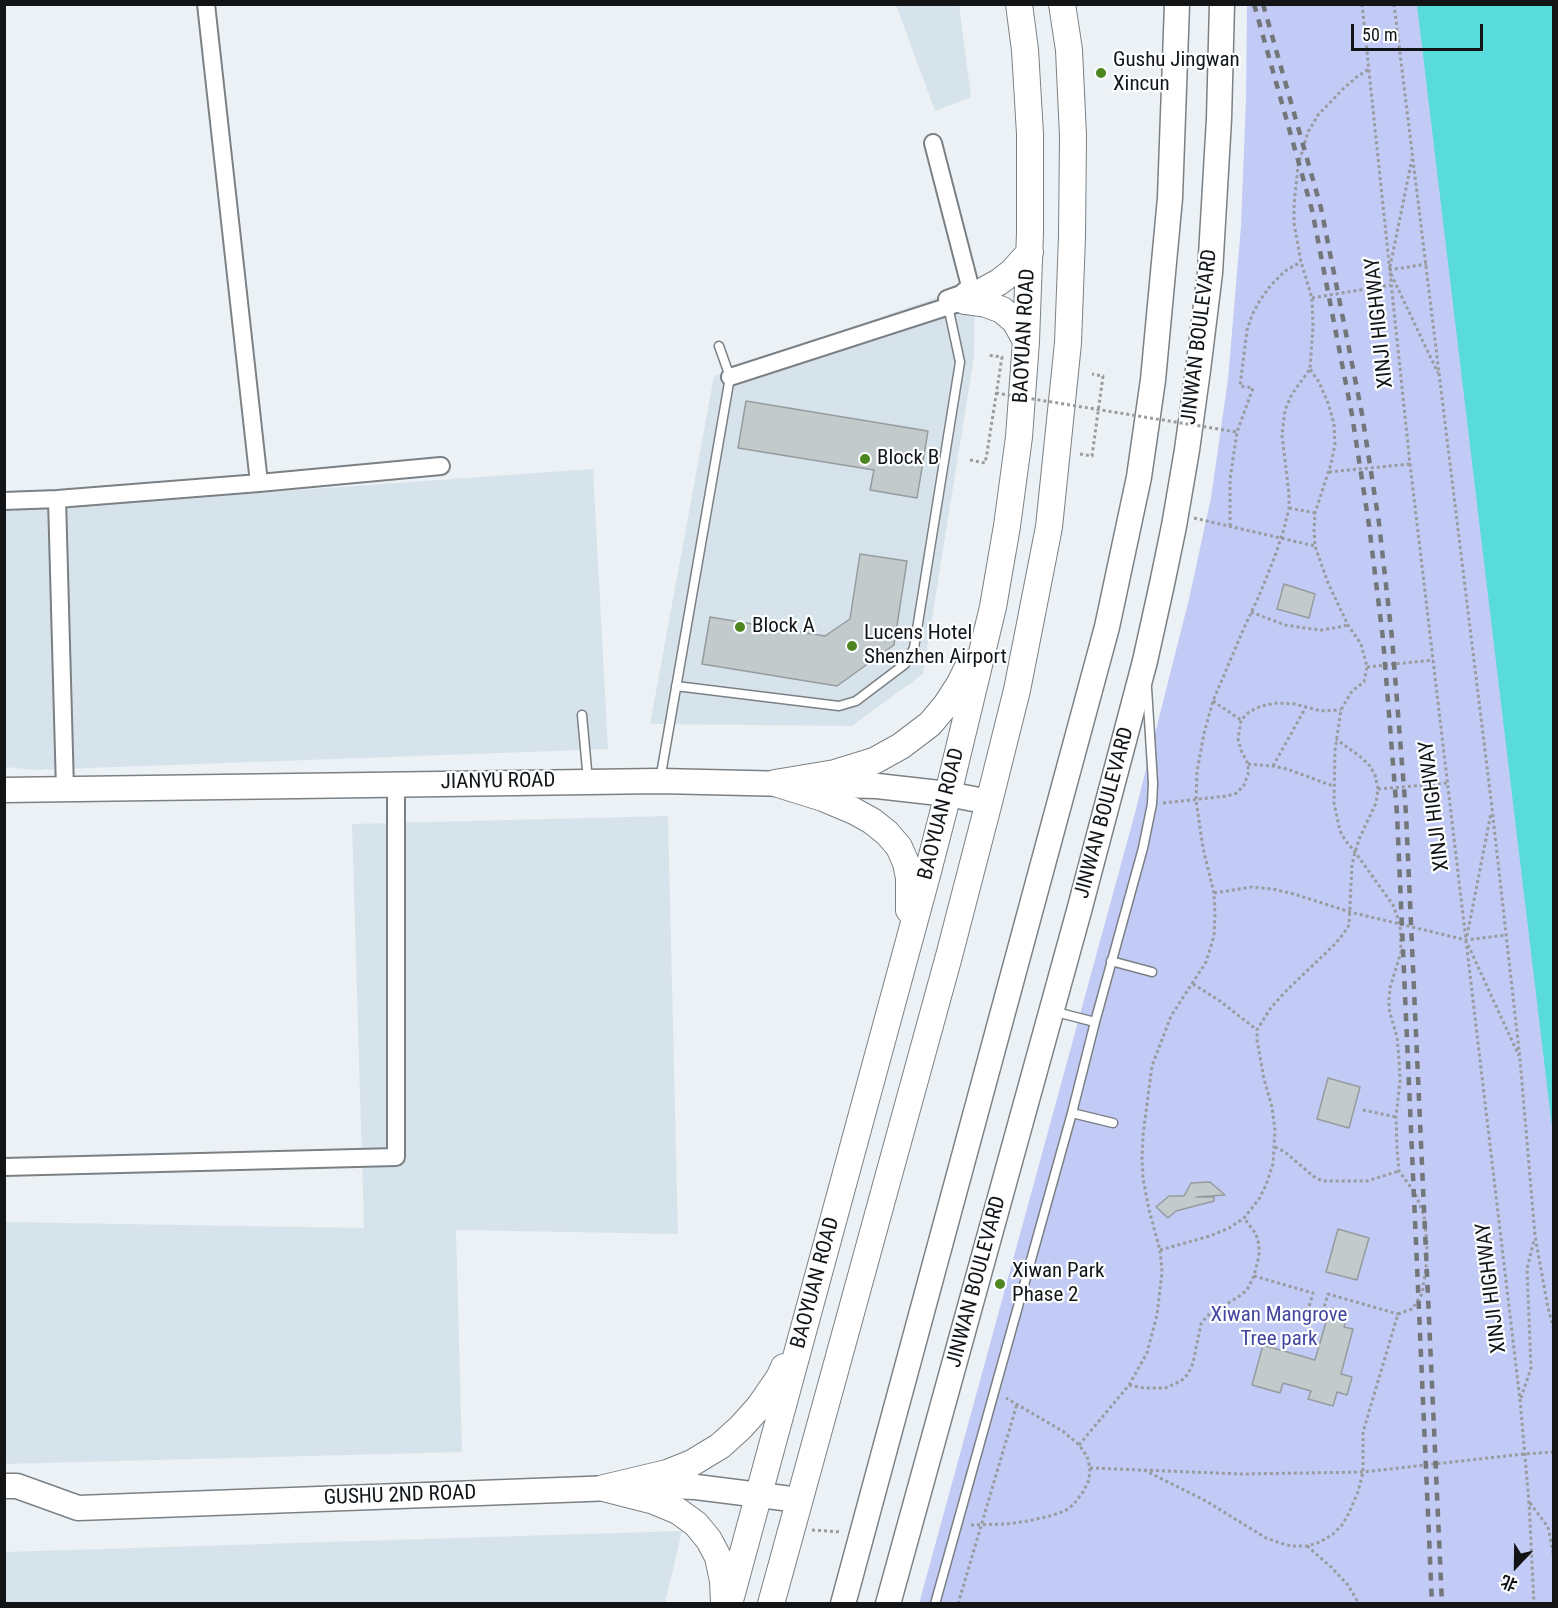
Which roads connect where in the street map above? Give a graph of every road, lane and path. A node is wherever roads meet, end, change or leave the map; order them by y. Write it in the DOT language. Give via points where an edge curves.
graph roads {
  1 [pos="206,4"];
  2 [pos="1019,4"];
  3 [pos="1062,4"];
  4 [pos="1177,4"];
  5 [pos="1222,4"];
  6 [pos="1362,4"];
  7 [pos="1394,4"];
  8 [pos="1369,69"];
  9 [pos="933,142"];
  10 [pos="1413,155"];
  11 [pos="1029,252"];
  12 [pos="1301,262"];
  13 [pos="1427,264"];
  14 [pos="1389,270"];
  15 [pos="1390,285"];
  16 [pos="1312,298"];
  17 [pos="955,300"];
  18 [pos="1026,341"];
  19 [pos="719,346"];
  20 [pos="987,356"];
  21 [pos="1310,369"];
  22 [pos="1092,374"];
  23 [pos="1439,376"];
  24 [pos="729,377"];
  25 [pos="996,393"];
  26 [pos="1098,410"];
  27 [pos="1237,432"];
  28 [pos="1080,454"];
  29 [pos="970,460"];
  30 [pos="1410,464"];
  31 [pos="441,466"];
  32 [pos="1329,472"];
  33 [pos="259,483"];
  34 [pos="57,499"];
  35 [pos="4,501"];
  36 [pos="1289,508"];
  37 [pos="1315,513"];
  38 [pos="1193,518"];
  39 [pos="1230,526"];
  40 [pos="1281,538"];
  41 [pos="1315,546"];
  42 [pos="993,607"];
  43 [pos="1251,612"];
  44 [pos="1348,625"];
  45 [pos="1433,660"];
  46 [pos="1145,661"];
  47 [pos="1367,667"];
  48 [pos="676,687"];
  49 [pos="1213,701"];
  50 [pos="1306,707"];
  51 [pos="1341,710"];
  52 [pos="582,715"];
  53 [pos="1241,720"];
  54 [pos="1336,739"];
  55 [pos="1248,764"];
  56 [pos="1273,766"];
  57 [pos="589,781"];
  58 [pos="660,781"];
  59 [pos="396,783"];
  60 [pos="775,783"];
  61 [pos="1447,783"];
  62 [pos="1334,787"];
  63 [pos="65,789"];
  64 [pos="1378,789"];
  65 [pos="4,790"];
  66 [pos="948,794"];
  67 [pos="1196,800"];
  68 [pos="990,802"];
  69 [pos="1152,804"];
  70 [pos="1492,808"];
  71 [pos="1355,852"];
  72 [pos="1214,892"];
  73 [pos="1350,912"];
  74 [pos="1400,924"];
  75 [pos="1506,934"];
  76 [pos="1466,940"];
  77 [pos="908,946"];
  78 [pos="1111,961"];
  79 [pos="1152,972"];
  80 [pos="1192,983"];
  81 [pos="1052,1011"];
  82 [pos="1095,1022"];
  83 [pos="1257,1030"];
  84 [pos="1520,1059"];
  85 [pos="1363,1110"];
  86 [pos="1072,1113"];
  87 [pos="1396,1117"];
  88 [pos="1113,1123"];
  89 [pos="1275,1147"];
  90 [pos="4,1167"];
  91 [pos="1399,1171"];
  92 [pos="1244,1218"];
  93 [pos="1535,1236"];
  94 [pos="1160,1250"];
  95 [pos="1254,1276"];
  96 [pos="1398,1314"];
  97 [pos="804,1326"];
  98 [pos="1554,1330"];
  99 [pos="1128,1385"];
  100 [pos="994,1391"];
  101 [pos="1520,1400"];
  102 [pos="1017,1404"];
  103 [pos="1079,1445"];
  104 [pos="1554,1452"];
  105 [pos="1524,1454"];
  106 [pos="1090,1468"];
  107 [pos="1144,1470"];
  108 [pos="1363,1472"];
  109 [pos="4,1486"];
  110 [pos="604,1488"];
  111 [pos="758,1495"];
  112 [pos="799,1500"];
  113 [pos="1529,1502"];
  114 [pos="958,1524"];
  115 [pos="981,1526"];
  116 [pos="812,1530"];
  117 [pos="838,1533"];
  118 [pos="1307,1546"];
  119 [pos="1554,1557"];
  120 [pos="724,1604"];
  121 [pos="729,1604"];
  122 [pos="771,1604"];
  123 [pos="843,1604"];
  124 [pos="888,1604"];
  125 [pos="935,1604"];
  126 [pos="958,1604"];
  127 [pos="1359,1604"];
  128 [pos="1534,1604"];
  1 -- 33 [label="street"];
  2 -- 11 [label="main road, BAOYUAN ROAD" via="1030,134"];
  3 -- 68 [label="main road, BAOYUAN ROAD" via="1069,50 1073,136 1068,343 1049,527"];
  4 -- 123 [label="main road, JINWAN BOULEVARD" via="1170,198 1162,288 1151,390 1129,523 1101,650"];
  5 -- 46 [label="main road, JINWAN BOULEVARD" via="1219,119 1200,359 1174,526"];
  6 -- 8 [label="path, XINJI HIGHWAY"];
  7 -- 10 [label="path"];
  8 -- 12 [label="path" via="1337,94 1308,132 1298,166 1294,205"];
  8 -- 14 [label="path, XINJI HIGHWAY"];
  9 -- 17 [label="street" via="970,286"];
  10 -- 13 [label="path"];
  10 -- 14 [label="path"];
  11 -- 17 [label="main road" via="1012,272 984,292"];
  11 -- 18 [label="main road, BAOYUAN ROAD"];
  12 -- 16 [label="path"];
  12 -- 27 [label="path" via="1271,285 1252,315 1240,386 1253,388"];
  13 -- 14 [label="path"];
  13 -- 23 [label="path"];
  14 -- 15 [label="path, XINJI HIGHWAY"];
  14 -- 23 [label="path"];
  15 -- 16 [label="path"];
  15 -- 30 [label="path, XINJI HIGHWAY"];
  16 -- 21 [label="path"];
  17 -- 18 [label="main road" via="1002,310 1015,321"];
  17 -- 24 [label="street"];
  17 -- 48 [label="lane" via="960,362 914,648 905,664 856,701 839,706"];
  18 -- 42 [label="main road, BAOYUAN ROAD" via="1019,437"];
  19 -- 24 [label="lane"];
  20 -- 25 [label="path" via="1002,357"];
  21 -- 32 [label="path" via="1319,382 1334,424 1335,444"];
  21 -- 36 [label="path" via="1285,411 1282,435"];
  22 -- 26 [label="path" via="1103,376"];
  23 -- 70 [label="path"];
  24 -- 48 [label="lane"];
  25 -- 26 [label="path, bridge"];
  25 -- 29 [label="path" via="986,463"];
  26 -- 27 [label="path, bridge"];
  26 -- 28 [label="path" via="1092,456"];
  27 -- 39 [label="path" via="1230,480"];
  30 -- 32 [label="path"];
  30 -- 45 [label="path, XINJI HIGHWAY"];
  31 -- 33 [label="street"];
  32 -- 37 [label="path"];
  33 -- 34 [label="street"];
  34 -- 35 [label="street"];
  34 -- 63 [label="street"];
  36 -- 37 [label="path"];
  36 -- 40 [label="path"];
  37 -- 41 [label="path"];
  38 -- 39 [label="path"];
  39 -- 40 [label="path"];
  40 -- 41 [label="path"];
  40 -- 43 [label="path"];
  41 -- 44 [label="path"];
  42 -- 60 [label="main road" via="959,685 923,730 874,761"];
  42 -- 66 [label="main road, BAOYUAN ROAD"];
  43 -- 44 [label="path" via="1305,628 1321,630"];
  43 -- 49 [label="path"];
  44 -- 47 [label="path" via="1361,644"];
  45 -- 47 [label="path"];
  45 -- 61 [label="path, XINJI HIGHWAY"];
  46 -- 69 [label="lane"];
  46 -- 81 [label="main road, JINWAN BOULEVARD"];
  47 -- 51 [label="path" via="1364,682"];
  48 -- 58 [label="lane"];
  49 -- 53 [label="path"];
  49 -- 67 [label="path" via="1197,772"];
  50 -- 51 [label="path"];
  50 -- 53 [label="path" via="1277,703 1261,706"];
  50 -- 56 [label="path"];
  51 -- 54 [label="path"];
  52 -- 57 [label="lane"];
  53 -- 55 [label="path" via="1238,739"];
  54 -- 62 [label="path"];
  54 -- 64 [label="path" via="1370,766"];
  55 -- 56 [label="path"];
  55 -- 67 [label="path" via="1244,785 1237,793"];
  56 -- 62 [label="path"];
  57 -- 58 [label="main road, JIANYU ROAD"];
  57 -- 59 [label="main road, JIANYU ROAD"];
  58 -- 60 [label="main road, JIANYU ROAD"];
  59 -- 63 [label="main road, JIANYU ROAD"];
  59 -- 90 [label="street" via="396,1157"];
  60 -- 66 [label="main road, JIANYU ROAD" via="877,786"];
  60 -- 77 [label="main road" via="854,811 894,840 909,878"];
  61 -- 64 [label="path"];
  61 -- 76 [label="path, XINJI HIGHWAY"];
  62 -- 71 [label="path" via="1340,831"];
  63 -- 65 [label="main road, JIANYU ROAD"];
  64 -- 71 [label="path" via="1371,818"];
  66 -- 68 [label="main road, JIANYU ROAD"];
  66 -- 77 [label="main road, BAOYUAN ROAD"];
  67 -- 69 [label="path"];
  67 -- 72 [label="path"];
  68 -- 112 [label="main road, BAOYUAN ROAD"];
  69 -- 78 [label="lane"];
  70 -- 75 [label="path"];
  70 -- 76 [label="path"];
  71 -- 73 [label="path"];
  71 -- 74 [label="path" via="1393,905"];
  72 -- 73 [label="path" via="1252,887 1273,889"];
  72 -- 80 [label="path" via="1212,943 1206,962"];
  73 -- 74 [label="path"];
  73 -- 83 [label="path" via="1344,933 1284,993"];
  74 -- 76 [label="path"];
  74 -- 87 [label="path" via="1401,952 1389,999 1399,1059"];
  75 -- 76 [label="path"];
  75 -- 84 [label="path"];
  76 -- 84 [label="path"];
  76 -- 101 [label="path, XINJI HIGHWAY"];
  77 -- 97 [label="main road, BAOYUAN ROAD"];
  78 -- 79 [label="lane"];
  78 -- 82 [label="lane"];
  80 -- 83 [label="path"];
  80 -- 94 [label="path" via="1171,1016 1152,1066 1143,1135 1143,1178"];
  81 -- 82 [label="lane"];
  81 -- 124 [label="main road, JINWAN BOULEVARD"];
  82 -- 86 [label="lane"];
  83 -- 89 [label="path" via="1272,1107"];
  84 -- 93 [label="path"];
  85 -- 87 [label="path"];
  86 -- 88 [label="lane"];
  86 -- 100 [label="lane"];
  87 -- 91 [label="path"];
  89 -- 91 [label="path" via="1322,1180 1367,1180"];
  89 -- 92 [label="path" via="1266,1185"];
  91 -- 96 [label="path" via="1424,1215 1427,1243 1422,1294 1412,1309"];
  92 -- 94 [label="path" via="1210,1236"];
  92 -- 95 [label="path" via="1259,1245"];
  93 -- 98 [label="path"];
  93 -- 101 [label="path" via="1527,1269 1532,1368"];
  94 -- 99 [label="path" via="1162,1272 1157,1315 1147,1353"];
  95 -- 96 [label="path" via="1313,1293 1307,1313 1321,1317 1328,1294"];
  95 -- 99 [label="path" via="1247,1290 1201,1324 1193,1363 1181,1381 1165,1388"];
  96 -- 108 [label="path" via="1363,1432"];
  97 -- 110 [label="main road" via="779,1378 759,1407 720,1446 667,1473"];
  97 -- 111 [label="main road, BAOYUAN ROAD"];
  99 -- 103 [label="path"];
  100 -- 102 [label="path"];
  100 -- 114 [label="lane"];
  101 -- 105 [label="path, XINJI HIGHWAY"];
  102 -- 103 [label="path"];
  102 -- 115 [label="path"];
  103 -- 106 [label="path"];
  104 -- 105 [label="path"];
  105 -- 108 [label="path"];
  105 -- 113 [label="path, XINJI HIGHWAY"];
  106 -- 107 [label="path"];
  106 -- 115 [label="path" via="1083,1492 1065,1511 1028,1521"];
  107 -- 108 [label="path" via="1242,1474"];
  107 -- 118 [label="path" via="1206,1501 1266,1538 1291,1546"];
  108 -- 118 [label="path" via="1342,1525 1320,1542"];
  109 -- 110 [label="main road, GUSHU 2ND ROAD" via="17,1486 78,1508"];
  110 -- 111 [label="main road, GUSHU 2ND ROAD" via="696,1487"];
  110 -- 120 [label="main road" via="654,1501 696,1524 718,1557"];
  111 -- 112 [label="main road, GUSHU 2ND ROAD"];
  111 -- 121 [label="main road, BAOYUAN ROAD"];
  112 -- 122 [label="main road, BAOYUAN ROAD"];
  113 -- 119 [label="path" via="1548,1527"];
  113 -- 128 [label="path, XINJI HIGHWAY"];
  114 -- 115 [label="path"];
  114 -- 125 [label="lane"];
  115 -- 126 [label="path"];
  116 -- 117 [label="path"];
  118 -- 127 [label="path" via="1348,1585"];
}
